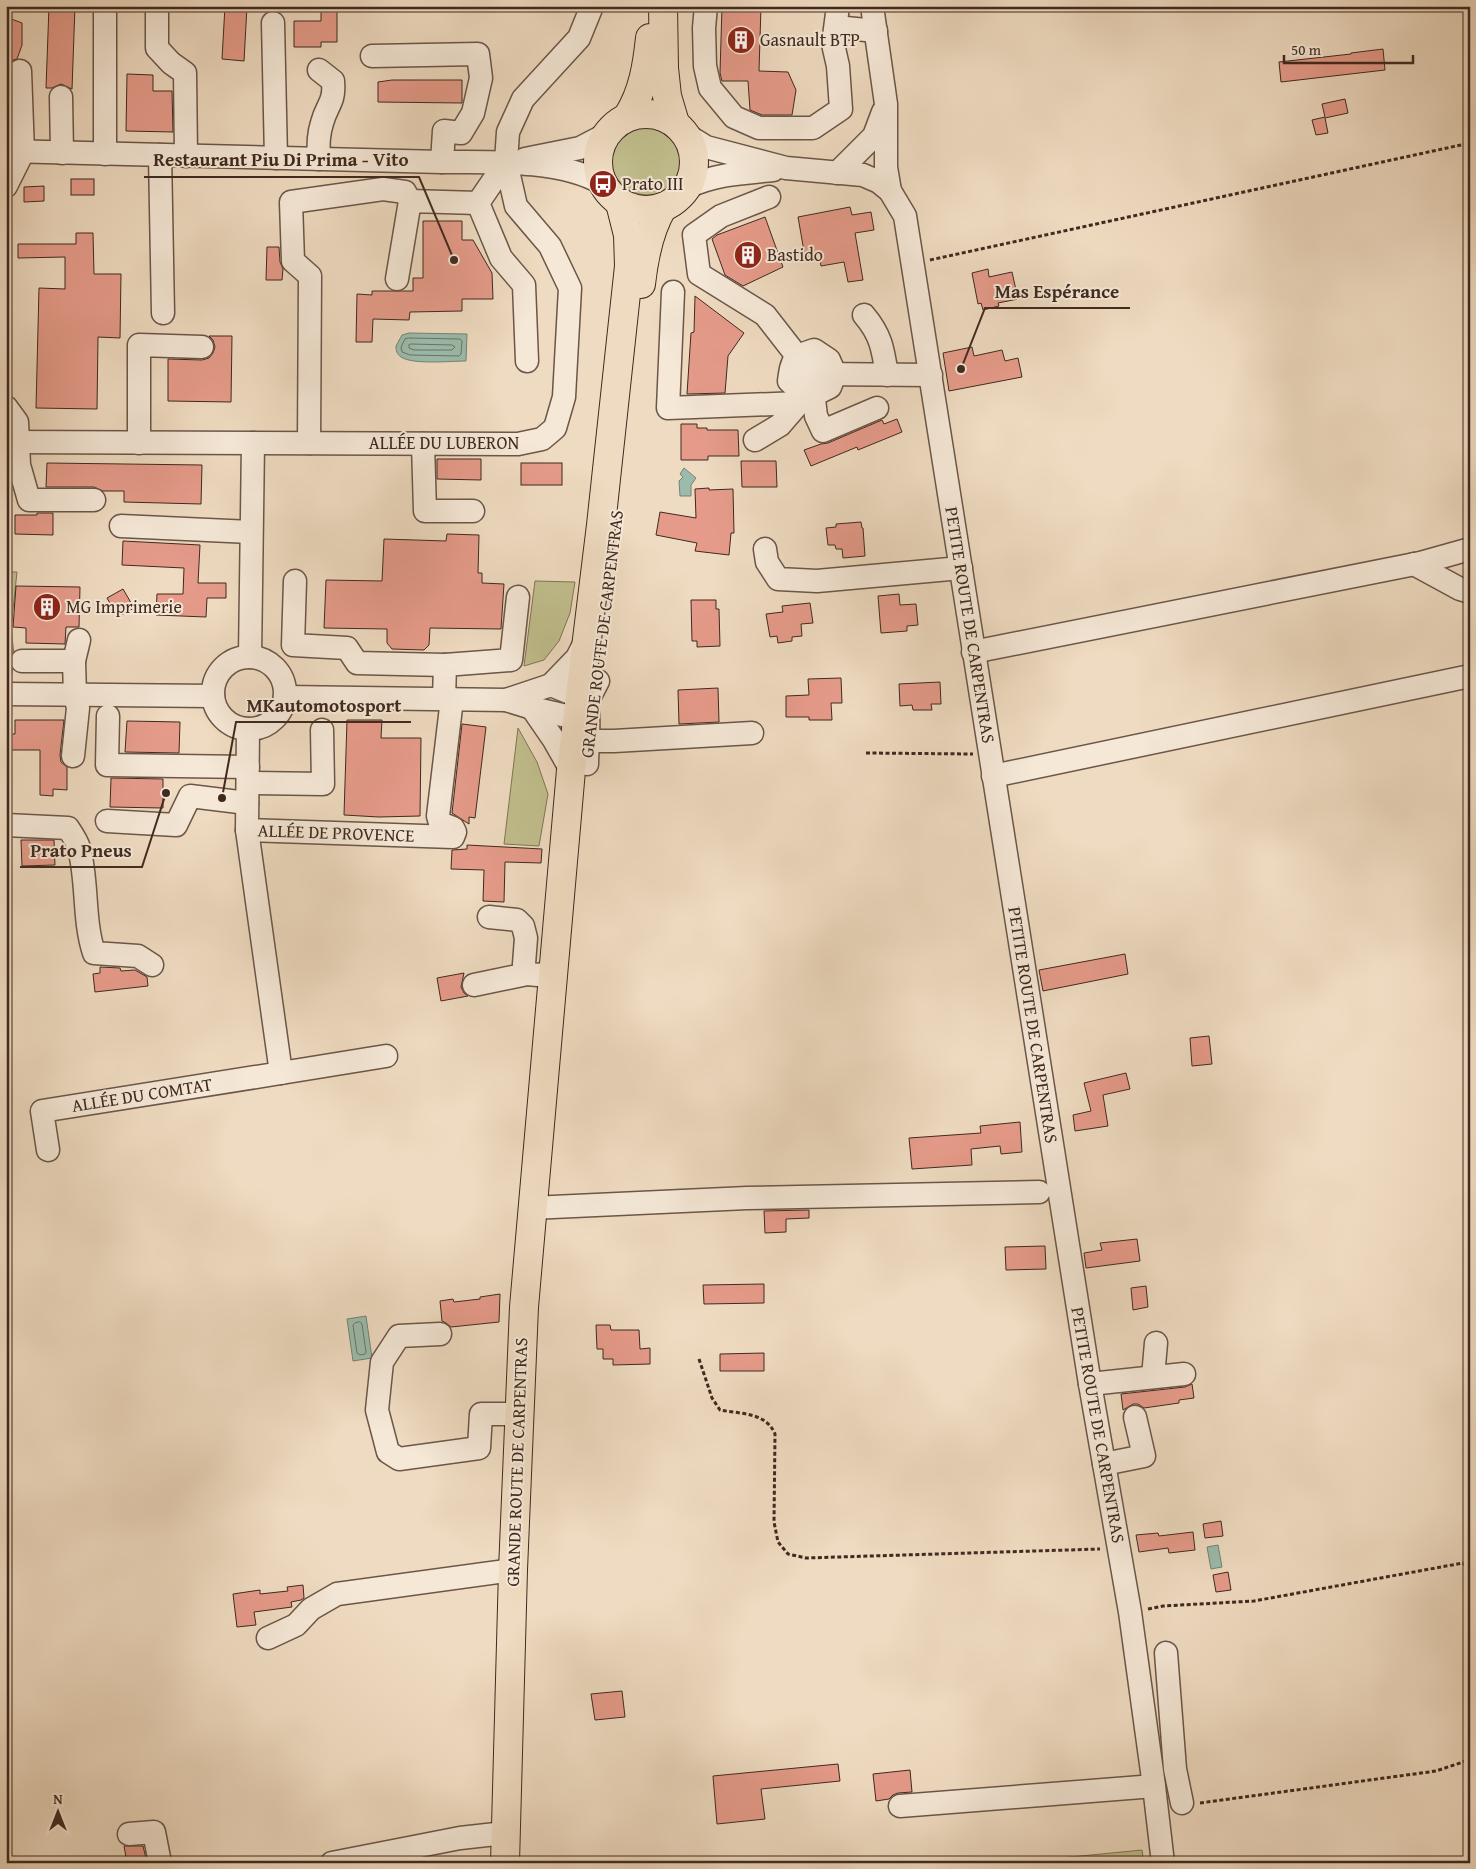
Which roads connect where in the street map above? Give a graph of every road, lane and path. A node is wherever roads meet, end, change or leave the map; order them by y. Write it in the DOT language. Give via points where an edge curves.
graph roads {
  1 [pos="105,6"];
  2 [pos="157,6"];
  3 [pos="592,6"];
  4 [pos="653,6"];
  5 [pos="664,6"];
  6 [pos="706,6"];
  7 [pos="872,6"];
  8 [pos="837,16"];
  9 [pos="273,23"];
  10 [pos="876,30"];
  11 [pos="372,56"];
  12 [pos="319,70"];
  13 [pos="20,71"];
  14 [pos="61,97"];
  15 [pos="886,104"];
  16 [pos="628,116"];
  17 [pos="682,129"];
  18 [pos="605,135"];
  19 [pos="1470,143"];
  20 [pos="15,152"];
  21 [pos="62,153"];
  22 [pos="105,154"];
  23 [pos="160,155"];
  24 [pos="186,156"];
  25 [pos="276,158"];
  26 [pos="319,159"];
  27 [pos="442,162"];
  28 [pos="506,162"];
  29 [pos="786,168"];
  30 [pos="837,173"];
  31 [pos="6,186"];
  32 [pos="688,187"];
  33 [pos="890,191"];
  34 [pos="612,194"];
  35 [pos="769,196"];
  36 [pos="410,201"];
  37 [pos="478,203"];
  38 [pos="663,207"];
  39 [pos="912,264"];
  40 [pos="397,279"];
  41 [pos="673,292"];
  42 [pos="163,313"];
  43 [pos="864,315"];
  44 [pos="202,347"];
  45 [pos="797,356"];
  46 [pos="527,361"];
  47 [pos="835,374"];
  48 [pos="887,374"];
  49 [pos="931,375"];
  50 [pos="807,392"];
  51 [pos="6,407"];
  52 [pos="877,408"];
  53 [pos="755,440"];
  54 [pos="12,442"];
  55 [pos="140,443"];
  56 [pos="253,443"];
  57 [pos="309,443"];
  58 [pos="423,444"];
  59 [pos="94,500"];
  60 [pos="473,511"];
  61 [pos="121,526"];
  62 [pos="251,532"];
  63 [pos="764,549"];
  64 [pos="1470,549"];
  65 [pos="1414,564"];
  66 [pos="961,568"];
  67 [pos="295,581"];
  68 [pos="1470,592"];
  69 [pos="518,597"];
  70 [pos="586,639"];
  71 [pos="973,652"];
  72 [pos="250,657"];
  73 [pos="22,662"];
  74 [pos="445,665"];
  75 [pos="1470,676"];
  76 [pos="551,685"];
  77 [pos="6,694"];
  78 [pos="75,695"];
  79 [pos="213,696"];
  80 [pos="285,697"];
  81 [pos="448,699"];
  82 [pos="586,699"];
  83 [pos="506,700"];
  84 [pos="532,708"];
  85 [pos="108,716"];
  86 [pos="248,729"];
  87 [pos="322,730"];
  88 [pos="752,733"];
  89 [pos="866,754"];
  90 [pos="989,754"];
  91 [pos="73,756"];
  92 [pos="582,758"];
  93 [pos="993,776"];
  94 [pos="248,784"];
  95 [pos="107,821"];
  96 [pos="6,825"];
  97 [pos="247,830"];
  98 [pos="489,917"];
  99 [pos="152,965"];
  100 [pos="540,973"];
  101 [pos="474,985"];
  102 [pos="386,1056"];
  103 [pos="545,1062"];
  104 [pos="281,1073"];
  105 [pos="48,1150"];
  106 [pos="1039,1192"];
  107 [pos="532,1208"];
  108 [pos="440,1334"];
  109 [pos="1156,1343"];
  110 [pos="699,1359"];
  111 [pos="1184,1374"];
  112 [pos="1153,1377"];
  113 [pos="1090,1384"];
  114 [pos="519,1414"];
  115 [pos="1135,1417"];
  116 [pos="1104,1464"];
  117 [pos="1118,1547"];
  118 [pos="513,1570"];
  119 [pos="1470,1571"];
  120 [pos="1130,1612"];
  121 [pos="268,1638"];
  122 [pos="1166,1653"];
  123 [pos="1470,1756"];
  124 [pos="1154,1786"];
  125 [pos="1182,1804"];
  126 [pos="900,1806"];
  127 [pos="505,1833"];
  128 [pos="129,1834"];
  129 [pos="160,1863"];
  130 [pos="332,1863"];
  131 [pos="505,1863"];
  132 [pos="1163,1863"];
  1 -- 22 [label="street"];
  2 -- 24 [label="street" via="158,48 185,73"];
  3 -- 28 [label="street" via="579,38 523,99 508,132"];
  4 -- 16 [label="main road" via="647,66 637,101"];
  5 -- 17 [label="main road" via="667,96"];
  6 -- 8 [label="street" via="705,66 710,88 734,117 759,128 813,128 841,109 833,44"];
  7 -- 10 [label="street, PETITE ROUTE DE CARPENTRAS"];
  8 -- 10 [label="street"];
  9 -- 25 [label="street"];
  10 -- 15 [label="street, PETITE ROUTE DE CARPENTRAS"];
  11 -- 27 [label="street" via="478,54 481,78 473,112 461,133 444,132"];
  12 -- 26 [label="street" via="333,81 334,95 322,121"];
  13 -- 20 [label="street"];
  14 -- 21 [label="street"];
  15 -- 30 [label="street, PETITE ROUTE DE CARPENTRAS" via="874,136"];
  15 -- 33 [label="street, PETITE ROUTE DE CARPENTRAS" via="886,167"];
  16 -- 17 [label="main road" via="644,113 661,115"];
  16 -- 18 [label="main road"];
  17 -- 29 [label="street, PETITE ROUTE DE CARPENTRAS" via="706,147"];
  17 -- 32 [label="main road" via="694,152 694,170"];
  18 -- 28 [label="street" via="580,148"];
  18 -- 34 [label="main road, GRANDE ROUTE DE CARPENTRAS" via="598,151 598,168"];
  19 -- 39 [label="path"];
  20 -- 21 [label="street"];
  20 -- 31 [label="street"];
  21 -- 22 [label="street"];
  22 -- 23 [label="street"];
  23 -- 24 [label="street"];
  23 -- 42 [label="street"];
  24 -- 25 [label="street"];
  25 -- 26 [label="street"];
  26 -- 27 [label="street"];
  27 -- 28 [label="street"];
  28 -- 34 [label="street" via="590,177"];
  28 -- 37 [label="street"];
  28 -- 58 [label="street, ALLÉE DU LUBERON" via="516,206 550,246 570,288 564,397 560,412 555,428 542,439 518,444"];
  29 -- 30 [label="street, PETITE ROUTE DE CARPENTRAS"];
  29 -- 32 [label="street, PETITE ROUTE DE CARPENTRAS" via="718,176"];
  30 -- 33 [label="street, PETITE ROUTE DE CARPENTRAS" via="863,175"];
  32 -- 38 [label="main road, GRANDE ROUTE DE CARPENTRAS" via="678,199"];
  33 -- 39 [label="street, PETITE ROUTE DE CARPENTRAS" via="905,216"];
  34 -- 38 [label="main road, GRANDE ROUTE DE CARPENTRAS" via="634,209"];
  34 -- 70 [label="main road, GRANDE ROUTE DE CARPENTRAS" via="628,236 629,266"];
  35 -- 45 [label="street" via="721,216 694,235 699,274 765,315"];
  36 -- 37 [label="street"];
  36 -- 40 [label="street"];
  36 -- 57 [label="street" via="405,192 383,189 291,202 292,261 310,276"];
  37 -- 46 [label="street" via="501,258 524,285"];
  38 -- 82 [label="main road, GRANDE ROUTE DE CARPENTRAS" via="656,218 643,264"];
  39 -- 49 [label="street, PETITE ROUTE DE CARPENTRAS"];
  41 -- 50 [label="street" via="668,408"];
  43 -- 48 [label="street" via="876,329"];
  44 -- 55 [label="street" via="139,345"];
  45 -- 47 [label="street" via="814,350 829,360"];
  45 -- 50 [label="street"];
  47 -- 48 [label="street"];
  47 -- 50 [label="street"];
  48 -- 49 [label="street"];
  49 -- 66 [label="street, PETITE ROUTE DE CARPENTRAS"];
  50 -- 52 [label="street" via="823,431"];
  50 -- 53 [label="street" via="780,425"];
  51 -- 54 [label="street" via="17,422"];
  54 -- 55 [label="street, ALLÉE DU LUBERON"];
  54 -- 59 [label="street" via="29,500"];
  55 -- 56 [label="street, ALLÉE DU LUBERON"];
  56 -- 57 [label="street, ALLÉE DU LUBERON"];
  56 -- 62 [label="street"];
  57 -- 58 [label="street, ALLÉE DU LUBERON"];
  58 -- 60 [label="street" via="424,511"];
  61 -- 62 [label="street"];
  62 -- 72 [label="street"];
  63 -- 66 [label="street" via="767,562 778,579 817,581"];
  64 -- 65 [label="street"];
  65 -- 68 [label="street"];
  65 -- 71 [label="street"];
  66 -- 71 [label="street, PETITE ROUTE DE CARPENTRAS"];
  67 -- 74 [label="street" via="292,645 347,648 357,663"];
  69 -- 74 [label="street" via="511,660"];
  70 -- 76 [label="street" via="576,658"];
  70 -- 82 [label="main road, GRANDE ROUTE DE CARPENTRAS"];
  71 -- 90 [label="street, PETITE ROUTE DE CARPENTRAS"];
  72 -- 79 [label="street" via="227,664 218,673"];
  72 -- 80 [label="street" via="262,659 280,674 285,685"];
  73 -- 78 [label="street" via="76,650"];
  74 -- 81 [label="street"];
  75 -- 93 [label="street"];
  76 -- 82 [label="street"];
  76 -- 83 [label="street"];
  77 -- 78 [label="street"];
  78 -- 79 [label="street"];
  78 -- 91 [label="street" via="78,708"];
  79 -- 86 [label="street" via="220,716 238,728"];
  80 -- 81 [label="street"];
  80 -- 86 [label="street" via="277,716 269,723"];
  81 -- 83 [label="street"];
  81 -- 97 [label="street, ALLÉE DE PROVENCE" via="438,816 440,822 453,828 454,837"];
  82 -- 84 [label="street" via="571,717"];
  82 -- 92 [label="main road, GRANDE ROUTE DE CARPENTRAS"];
  82 -- 92 [label="main road, GRANDE ROUTE DE CARPENTRAS"];
  83 -- 84 [label="street"];
  84 -- 92 [label="street" via="554,740"];
  85 -- 94 [label="street" via="107,765"];
  86 -- 94 [label="street, ALLÉE DE PROVENCE"];
  87 -- 94 [label="street" via="322,784"];
  88 -- 92 [label="street" via="614,741"];
  89 -- 90 [label="path"];
  90 -- 93 [label="street, PETITE ROUTE DE CARPENTRAS"];
  92 -- 100 [label="main road, GRANDE ROUTE DE CARPENTRAS"];
  92 -- 103 [label="main road, GRANDE ROUTE DE CARPENTRAS"];
  93 -- 113 [label="street, PETITE ROUTE DE CARPENTRAS"];
  94 -- 95 [label="street" via="190,796 176,825"];
  94 -- 97 [label="street, ALLÉE DE PROVENCE"];
  96 -- 99 [label="street" via="68,828 79,847 94,953 138,956"];
  97 -- 104 [label="street"];
  98 -- 100 [label="street" via="517,920 523,926 526,938 524,964"];
  100 -- 101 [label="street"];
  100 -- 103 [label="main road, GRANDE ROUTE DE CARPENTRAS"];
  102 -- 104 [label="street, ALLÉE DU COMTAT"];
  103 -- 107 [label="main road, GRANDE ROUTE DE CARPENTRAS"];
  104 -- 105 [label="street, ALLÉE DU COMTAT" via="42,1111"];
  106 -- 107 [label="street" via="747,1198"];
  107 -- 114 [label="main road, GRANDE ROUTE DE CARPENTRAS"];
  108 -- 114 [label="street" via="399,1336 382,1362 377,1410 388,1452 399,1459 479,1448 481,1414"];
  109 -- 112 [label="street"];
  110 -- 117 [label="path" via="712,1398 720,1410 762,1418 771,1424 775,1434 774,1522 778,1542 788,1554 806,1558"];
  111 -- 112 [label="street"];
  112 -- 113 [label="street"];
  113 -- 116 [label="street, PETITE ROUTE DE CARPENTRAS"];
  114 -- 118 [label="main road, GRANDE ROUTE DE CARPENTRAS"];
  115 -- 116 [label="street" via="1144,1456"];
  116 -- 117 [label="street, PETITE ROUTE DE CARPENTRAS"];
  117 -- 120 [label="street, PETITE ROUTE DE CARPENTRAS"];
  118 -- 121 [label="street" via="337,1594 310,1608 296,1625"];
  118 -- 127 [label="main road, GRANDE ROUTE DE CARPENTRAS"];
  119 -- 120 [label="path" via="1463,1563 1254,1600 1163,1606"];
  120 -- 124 [label="street, PETITE ROUTE DE CARPENTRAS"];
  122 -- 125 [label="street" via="1175,1769"];
  123 -- 125 [label="path" via="1463,1762 1436,1771"];
  124 -- 126 [label="street"];
  124 -- 132 [label="street, PETITE ROUTE DE CARPENTRAS"];
  127 -- 130 [label="street" via="460,1838"];
  127 -- 131 [label="main road, GRANDE ROUTE DE CARPENTRAS"];
  128 -- 129 [label="street" via="154,1832"];
}
